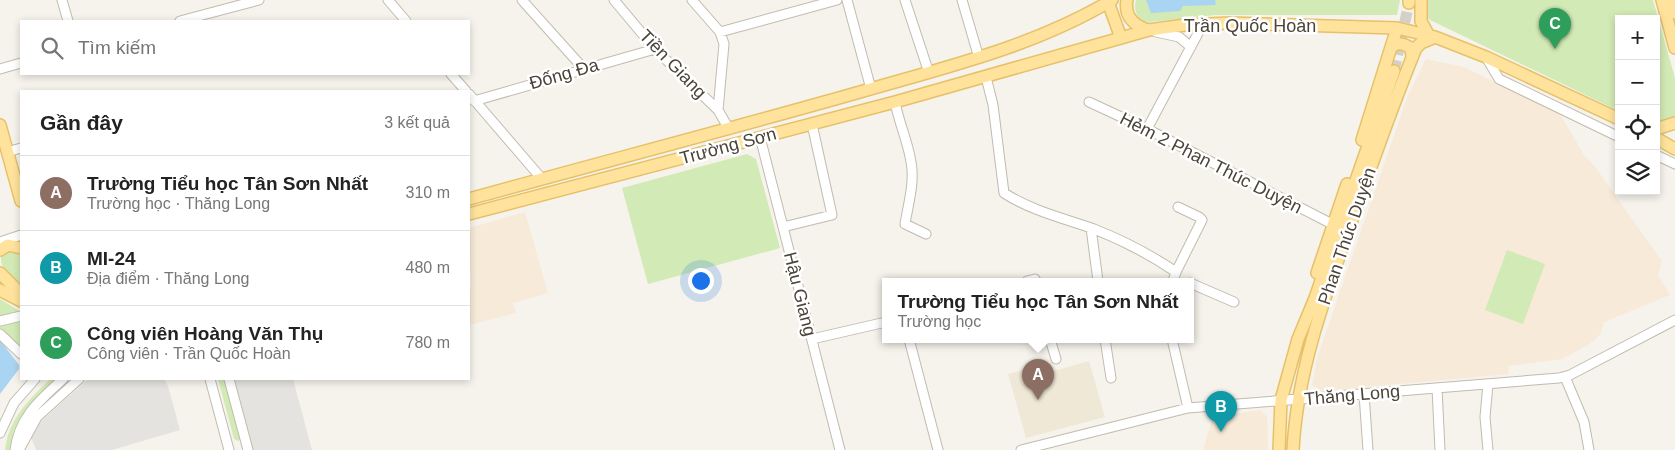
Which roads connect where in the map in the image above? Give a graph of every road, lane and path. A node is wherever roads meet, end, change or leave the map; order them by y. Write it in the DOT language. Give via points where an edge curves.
graph roads {
  1 [pos="62,0"];
  2 [pos="259,0"];
  3 [pos="388,0"];
  4 [pos="522,0"];
  5 [pos="614,0"];
  6 [pos="692,0"];
  7 [pos="837,0"];
  8 [pos="847,0"];
  9 [pos="905,0"];
  10 [pos="962,0"];
  11 [pos="1127,0"];
  12 [pos="1421,0"];
  13 [pos="1662,0"];
  14 [pos="1671,0"];
  15 [pos="1109,1"];
  16 [pos="242,2"];
  17 [pos="1675,14"];
  18 [pos="68,20"];
  19 [pos="183,20"];
  20 [pos="405,20"];
  21 [pos="1203,24"];
  22 [pos="1397,28"];
  23 [pos="1149,30"];
  24 [pos="720,32"];
  25 [pos="1432,36"];
  26 [pos="1120,38"];
  27 [pos="1191,47"];
  28 [pos="1391,48"];
  29 [pos="1675,48"];
  30 [pos="655,49"];
  31 [pos="1412,56"];
  32 [pos="1486,57"];
  33 [pos="979,58"];
  34 [pos="20,63"];
  35 [pos="583,68"];
  36 [pos="0,69"];
  37 [pos="1394,71"];
  38 [pos="929,73"];
  39 [pos="452,75"];
  40 [pos="986,77"];
  41 [pos="871,88"];
  42 [pos="465,90"];
  43 [pos="471,98"];
  44 [pos="895,102"];
  45 [pos="1089,102"];
  46 [pos="718,110"];
  47 [pos="1615,117"];
  48 [pos="1675,123"];
  49 [pos="812,124"];
  50 [pos="0,125"];
  51 [pos="1660,128"];
  52 [pos="729,129"];
  53 [pos="1147,129"];
  54 [pos="1615,135"];
  55 [pos="760,137"];
  56 [pos="1660,140"];
  57 [pos="20,148"];
  58 [pos="1675,149"];
  59 [pos="8,152"];
  60 [pos="1660,157"];
  61 [pos="1675,164"];
  62 [pos="542,178"];
  63 [pos="20,197"];
  64 [pos="470,199"];
  65 [pos="1178,206"];
  66 [pos="470,214"];
  67 [pos="1332,224"];
  68 [pos="783,227"];
  69 [pos="1091,228"];
  70 [pos="926,234"];
  71 [pos="20,235"];
  72 [pos="0,242"];
  73 [pos="20,248"];
  74 [pos="0,250"];
  75 [pos="0,273"];
  76 [pos="1175,276"];
  77 [pos="1098,278"];
  78 [pos="1194,284"];
  79 [pos="0,290"];
  80 [pos="20,293"];
  81 [pos="20,300"];
  82 [pos="1234,302"];
  83 [pos="20,316"];
  84 [pos="1307,318"];
  85 [pos="1675,320"];
  86 [pos="0,321"];
  87 [pos="882,323"];
  88 [pos="0,334"];
  89 [pos="812,339"];
  90 [pos="910,343"];
  91 [pos="1051,343"];
  92 [pos="1106,343"];
  93 [pos="1173,343"];
  94 [pos="20,352"];
  95 [pos="1056,359"];
  96 [pos="1565,377"];
  97 [pos="1111,378"];
  98 [pos="28,380"];
  99 [pos="34,380"];
  100 [pos="62,380"];
  101 [pos="78,380"];
  102 [pos="210,380"];
  103 [pos="229,380"];
  104 [pos="1488,384"];
  105 [pos="1437,388"];
  106 [pos="25,390"];
  107 [pos="1364,394"];
  108 [pos="1281,400"];
  109 [pos="1298,400"];
  110 [pos="1188,408"];
  111 [pos="0,433"];
  112 [pos="14,450"];
  113 [pos="19,450"];
  114 [pos="229,450"];
  115 [pos="248,450"];
  116 [pos="840,450"];
  117 [pos="938,450"];
  118 [pos="1021,450"];
  119 [pos="1279,450"];
  120 [pos="1293,450"];
  121 [pos="1368,450"];
  122 [pos="1440,450"];
  123 [pos="1488,450"];
  124 [pos="1589,450"];
  1 -- 18 [label="street"];
  2 -- 16 [label="street"];
  3 -- 20 [label="street"];
  4 -- 35 [label="street"];
  5 -- 30 [label="street, Tiền Giang"];
  6 -- 24 [label="street"];
  7 -- 24 [label="street"];
  8 -- 41 [label="street"];
  9 -- 38 [label="street"];
  10 -- 33 [label="street"];
  11 -- 23 [label="main road" via="1133,22"];
  12 -- 25 [label="main road" via="1421,21"];
  13 -- 29 [label="main road"];
  14 -- 17 [label="main road"];
  15 -- 26 [label="main road"];
  15 -- 33 [label="main road, Trường Sơn" via="1039,36"];
  16 -- 19 [label="street"];
  21 -- 22 [label="main road, Trần Quốc Hoàn"];
  21 -- 23 [label="main road, Trần Quốc Hoàn"];
  21 -- 27 [label="street"];
  22 -- 25 [label="main road, Trần Quốc Hoàn"];
  22 -- 28 [label="main road, Phan Thúc Duyện"];
  23 -- 26 [label="main road, Trần Quốc Hoàn"];
  23 -- 27 [label="street" via="1179,36"];
  24 -- 46 [label="street" via="724,60"];
  25 -- 31 [label="main road, Phan Thúc Duyện" via="1418,45"];
  25 -- 32 [label="main road, Trần Quốc Hoàn"];
  26 -- 40 [label="main road, Trần Quốc Hoàn"];
  27 -- 53 [label="street"];
  28 -- 31 [label="main road" via="1403,44 1411,48"];
  28 -- 67 [label="main road, Phan Thúc Duyện" via="1354,168"];
  30 -- 35 [label="street, Đống Đa"];
  30 -- 46 [label="street, Tiền Giang"];
  31 -- 109 [label="main road, Phan Thúc Duyện" via="1321,310"];
  32 -- 47 [label="main road, Trần Quốc Hoàn"];
  32 -- 54 [label="street" via="1500,79"];
  33 -- 38 [label="main road, Trường Sơn"];
  34 -- 36 [label="street"];
  35 -- 43 [label="street, Đống Đa"];
  37 -- 84 [label="main road"];
  38 -- 41 [label="main road, Trường Sơn"];
  39 -- 42 [label="street"];
  40 -- 44 [label="main road, Trường Sơn"];
  40 -- 69 [label="street" via="993,105 1004,193 1049,215"];
  41 -- 52 [label="main road, Trường Sơn"];
  43 -- 62 [label="street"];
  44 -- 49 [label="main road, Trường Sơn"];
  44 -- 70 [label="street" via="911,163 905,224"];
  45 -- 53 [label="street, Hẻm 2 Phan Thúc Duyện"];
  46 -- 52 [label="street, Tiền Giang"];
  48 -- 51 [label="main road"];
  49 -- 55 [label="main road, Trường Sơn"];
  49 -- 68 [label="street" via="832,215"];
  50 -- 59 [label="main road"];
  52 -- 62 [label="main road, Trường Sơn"];
  53 -- 67 [label="street, Hẻm 2 Phan Thúc Duyện"];
  55 -- 66 [label="main road, Trường Sơn"];
  55 -- 68 [label="street, Hậu Giang"];
  56 -- 58 [label="main road"];
  57 -- 59 [label="street"];
  59 -- 63 [label="main road"];
  60 -- 61 [label="street"];
  62 -- 64 [label="main road, Trường Sơn"];
  65 -- 76 [label="street" via="1202,220"];
  67 -- 84 [label="main road, Phan Thúc Duyện" via="1308,300"];
  68 -- 89 [label="street, Hậu Giang"];
  69 -- 76 [label="street" via="1138,249"];
  69 -- 77 [label="street"];
  71 -- 72 [label="street"];
  73 -- 74 [label="main road" via="12,245"];
  75 -- 80 [label="main road"];
  78 -- 82 [label="street"];
  79 -- 81 [label="main road"];
  83 -- 86 [label="street"];
  84 -- 108 [label="main road, Phan Thúc Duyện"];
  85 -- 96 [label="street, Thăng Long"];
  87 -- 89 [label="street"];
  88 -- 94 [label="street"];
  89 -- 116 [label="street, Hậu Giang"];
  90 -- 117 [label="street"];
  91 -- 95 [label="street"];
  92 -- 97 [label="street"];
  93 -- 110 [label="street"];
  96 -- 104 [label="street, Thăng Long"];
  96 -- 124 [label="street" via="1584,422"];
  98 -- 106 [label="street"];
  99 -- 106 [label="street"];
  100 -- 112 [label="street" via="35,405 22,423"];
  101 -- 113 [label="street" via="37,417"];
  102 -- 114 [label="street"];
  103 -- 115 [label="street"];
  104 -- 105 [label="street, Thăng Long"];
  104 -- 123 [label="street" via="1485,417"];
  105 -- 107 [label="street, Thăng Long"];
  105 -- 122 [label="street"];
  106 -- 111 [label="street" via="10,410"];
  107 -- 109 [label="street, Thăng Long"];
  107 -- 121 [label="street"];
  108 -- 109 [label="street, Thăng Long"];
  108 -- 110 [label="street, Thăng Long"];
  108 -- 119 [label="main road, Phan Thúc Duyện"];
  109 -- 120 [label="main road, Phan Thúc Duyện"];
  110 -- 118 [label="street, Thăng Long"];
}
